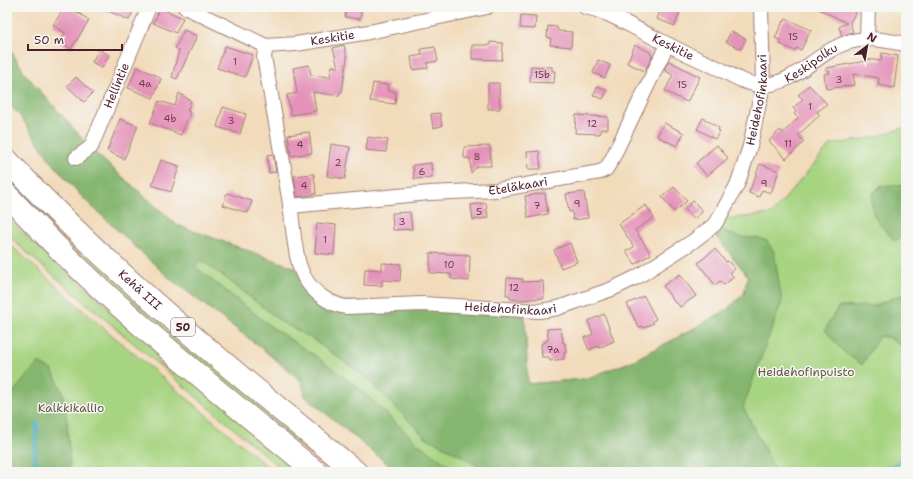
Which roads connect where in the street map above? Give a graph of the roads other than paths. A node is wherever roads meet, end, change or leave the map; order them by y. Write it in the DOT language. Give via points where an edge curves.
graph roads {
  1 [pos="149,7"];
  2 [pos="185,7"];
  3 [pos="487,7"];
  4 [pos="584,7"];
  5 [pos="761,7"];
  6 [pos="868,7"];
  7 [pos="449,11"];
  8 [pos="867,38"];
  9 [pos="906,44"];
  10 [pos="667,45"];
  11 [pos="266,46"];
  12 [pos="763,85"];
  13 [pos="76,158"];
  14 [pos="7,160"];
  15 [pos="7,195"];
  16 [pos="290,206"];
  17 [pos="316,472"];
  18 [pos="356,472"];
  1 -- 13 [label="street, Hellintie" via="91,147"];
  2 -- 11 [label="street, Keskitie"];
  3 -- 7 [label="street, Keskitie"];
  4 -- 10 [label="street, Keskitie" via="604,12"];
  5 -- 12 [label="street, Heidehofinkaari"];
  6 -- 8 [label="street"];
  7 -- 11 [label="street, Keskitie" via="355,35"];
  8 -- 9 [label="street, Keskipolku"];
  8 -- 12 [label="street, Keskipolku" via="843,44 782,81"];
  10 -- 12 [label="street, Keskitie" via="747,82"];
  10 -- 16 [label="street, Eteläkaari" via="611,161 606,169 600,172 497,190 430,193"];
  11 -- 16 [label="street, Heidehofinkaari" via="264,57"];
  12 -- 16 [label="street, Heidehofinkaari" via="743,168 737,185 714,225 637,277 612,289 558,308 540,310 422,304 346,307 336,305 309,286 301,270"];
  14 -- 18 [label="highway, Kehä III / 50" via="149,299"];
  15 -- 17 [label="highway, Kehä III / 50" via="66,256 135,320"];
}
